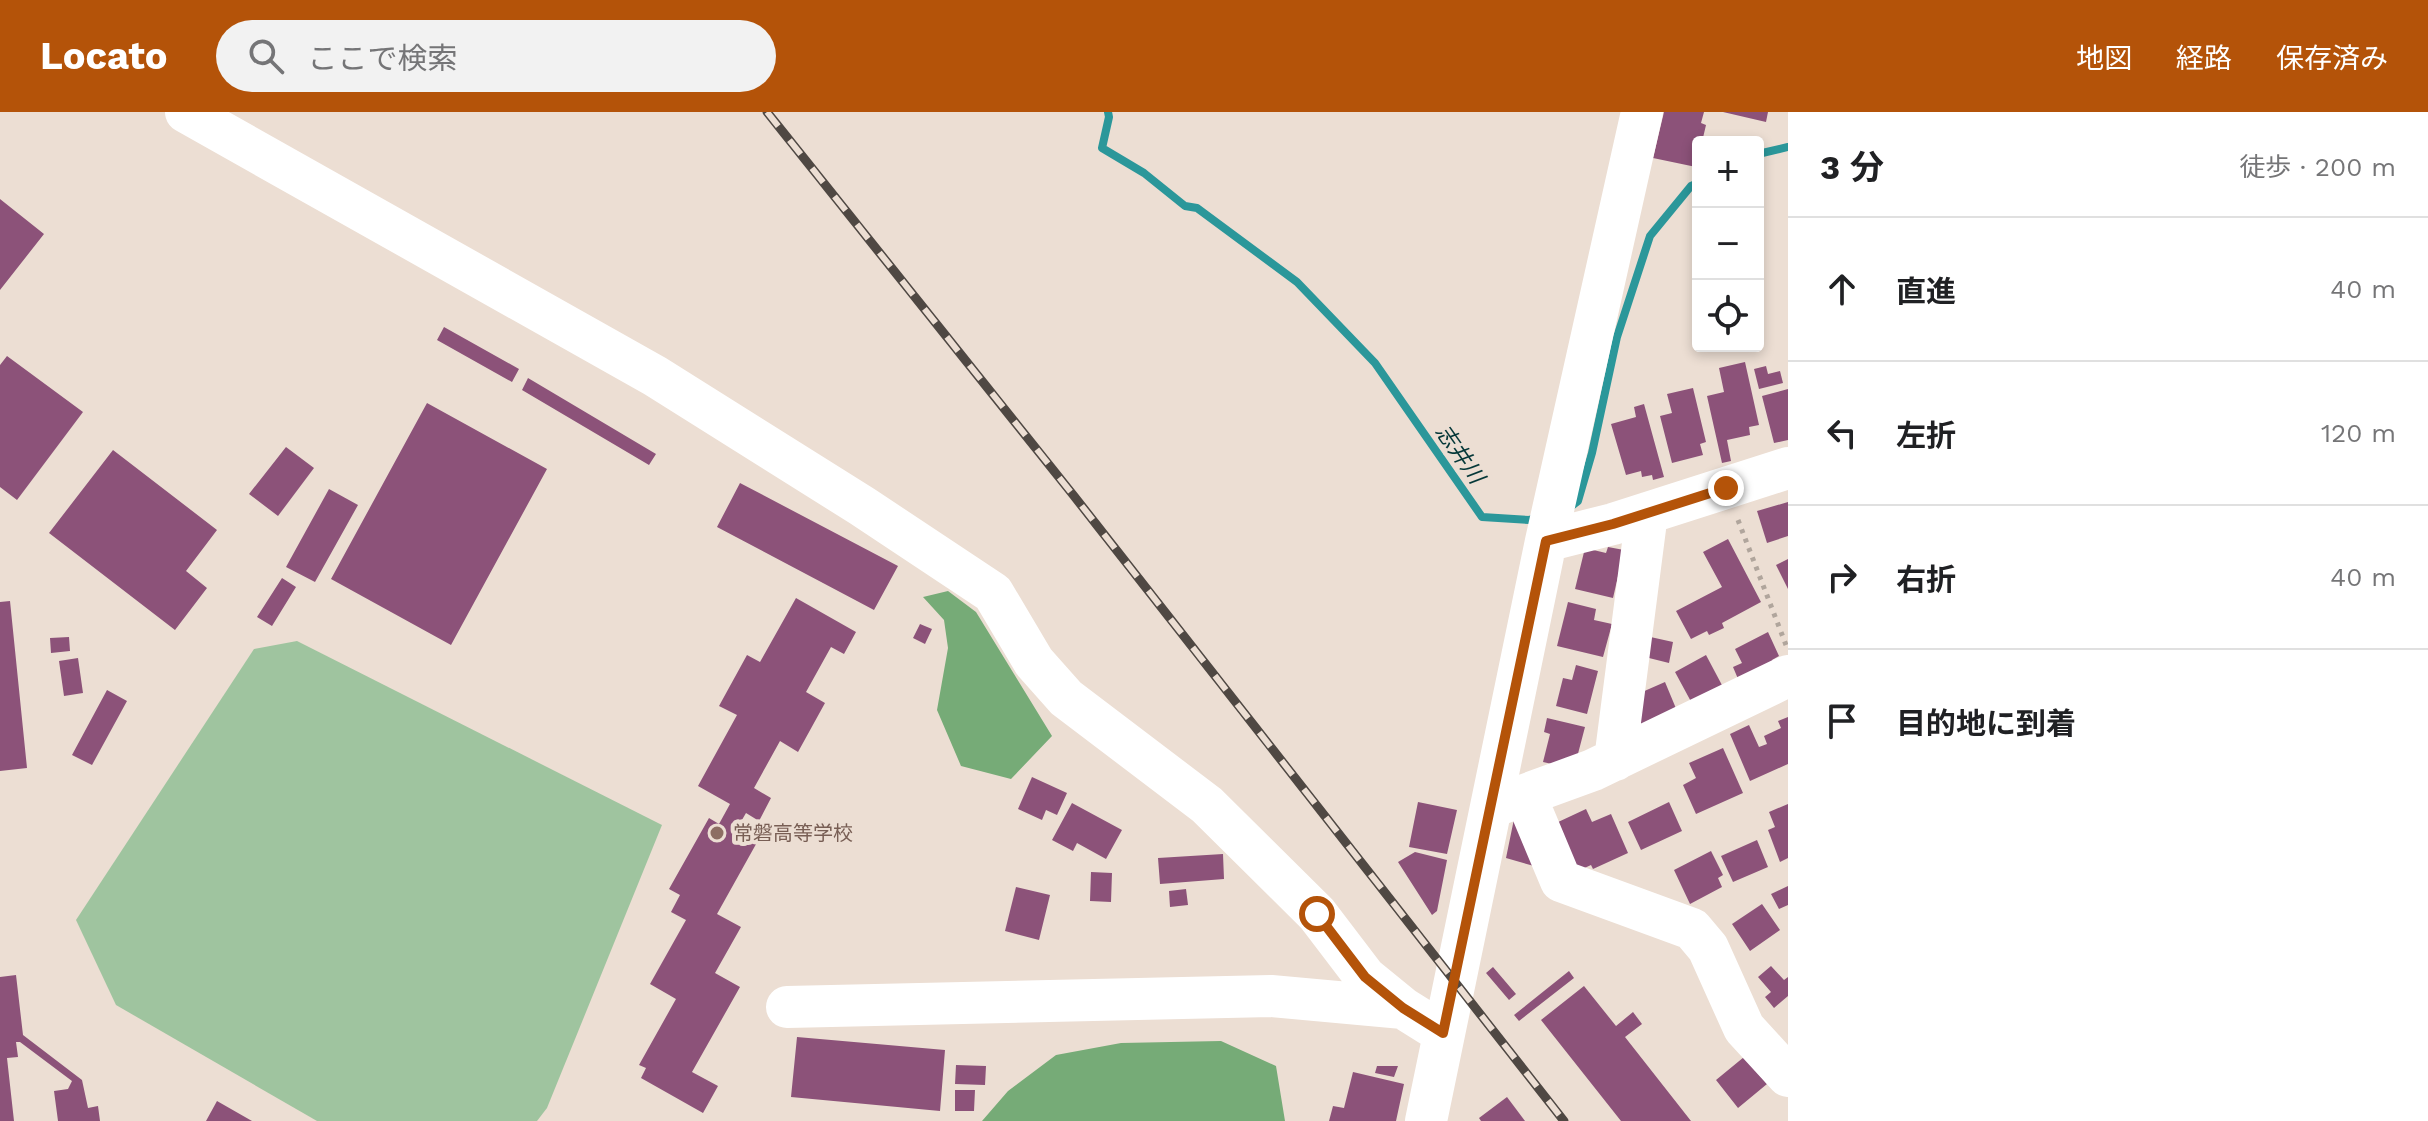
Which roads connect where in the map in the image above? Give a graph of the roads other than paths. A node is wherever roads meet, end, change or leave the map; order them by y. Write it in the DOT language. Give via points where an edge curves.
graph roads {
  1 [pos="186,112"];
  2 [pos="1642,112"];
  3 [pos="1788,468"];
  4 [pos="1647,513"];
  5 [pos="1546,541"];
  6 [pos="1788,676"];
  7 [pos="1615,760"];
  8 [pos="1509,801"];
  9 [pos="787,1007"];
  10 [pos="1403,1008"];
  11 [pos="1443,1033"];
  12 [pos="1788,1076"];
  13 [pos="1426,1121"];
  1 -- 10 [label="street" via="655,376 993,593 1034,662 1066,698 1207,805 1317,914 1365,977"];
  2 -- 5 [label="street"];
  3 -- 4 [label="street"];
  4 -- 5 [label="street"];
  4 -- 7 [label="street"];
  5 -- 8 [label="street"];
  6 -- 7 [label="street"];
  7 -- 8 [label="street"];
  8 -- 11 [label="street"];
  8 -- 12 [label="street" via="1561,881 1692,929 1708,948 1744,1028"];
  9 -- 10 [label="street" via="1271,996"];
  10 -- 11 [label="street"];
  11 -- 13 [label="street"];
}
